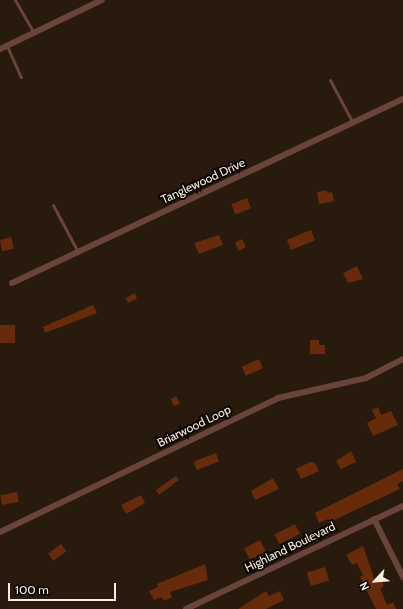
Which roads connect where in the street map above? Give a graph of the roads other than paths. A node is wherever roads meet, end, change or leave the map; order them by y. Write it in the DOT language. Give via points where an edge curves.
graph roads {
  1 [pos="15,0"];
  2 [pos="102,0"];
  3 [pos="34,33"];
  4 [pos="7,46"];
  5 [pos="0,49"];
  6 [pos="21,77"];
  7 [pos="330,80"];
  8 [pos="403,99"];
  9 [pos="353,123"];
  10 [pos="53,205"];
  11 [pos="78,252"];
  12 [pos="12,283"];
  13 [pos="403,359"];
  14 [pos="403,506"];
  15 [pos="374,519"];
  16 [pos="0,532"];
  17 [pos="403,577"];
  18 [pos="186,609"];
  1 -- 3 [label="lane"];
  2 -- 3 [label="street"];
  3 -- 4 [label="street"];
  4 -- 5 [label="street"];
  4 -- 6 [label="lane"];
  7 -- 9 [label="lane"];
  8 -- 9 [label="street, Tanglewood Drive"];
  9 -- 11 [label="street, Tanglewood Drive"];
  10 -- 11 [label="lane"];
  11 -- 12 [label="street, Tanglewood Drive"];
  13 -- 16 [label="street, Briarwood Loop" via="366,378 278,398"];
  14 -- 15 [label="street, Highland Boulevard"];
  15 -- 17 [label="street"];
  15 -- 18 [label="street, Highland Boulevard"];
}
